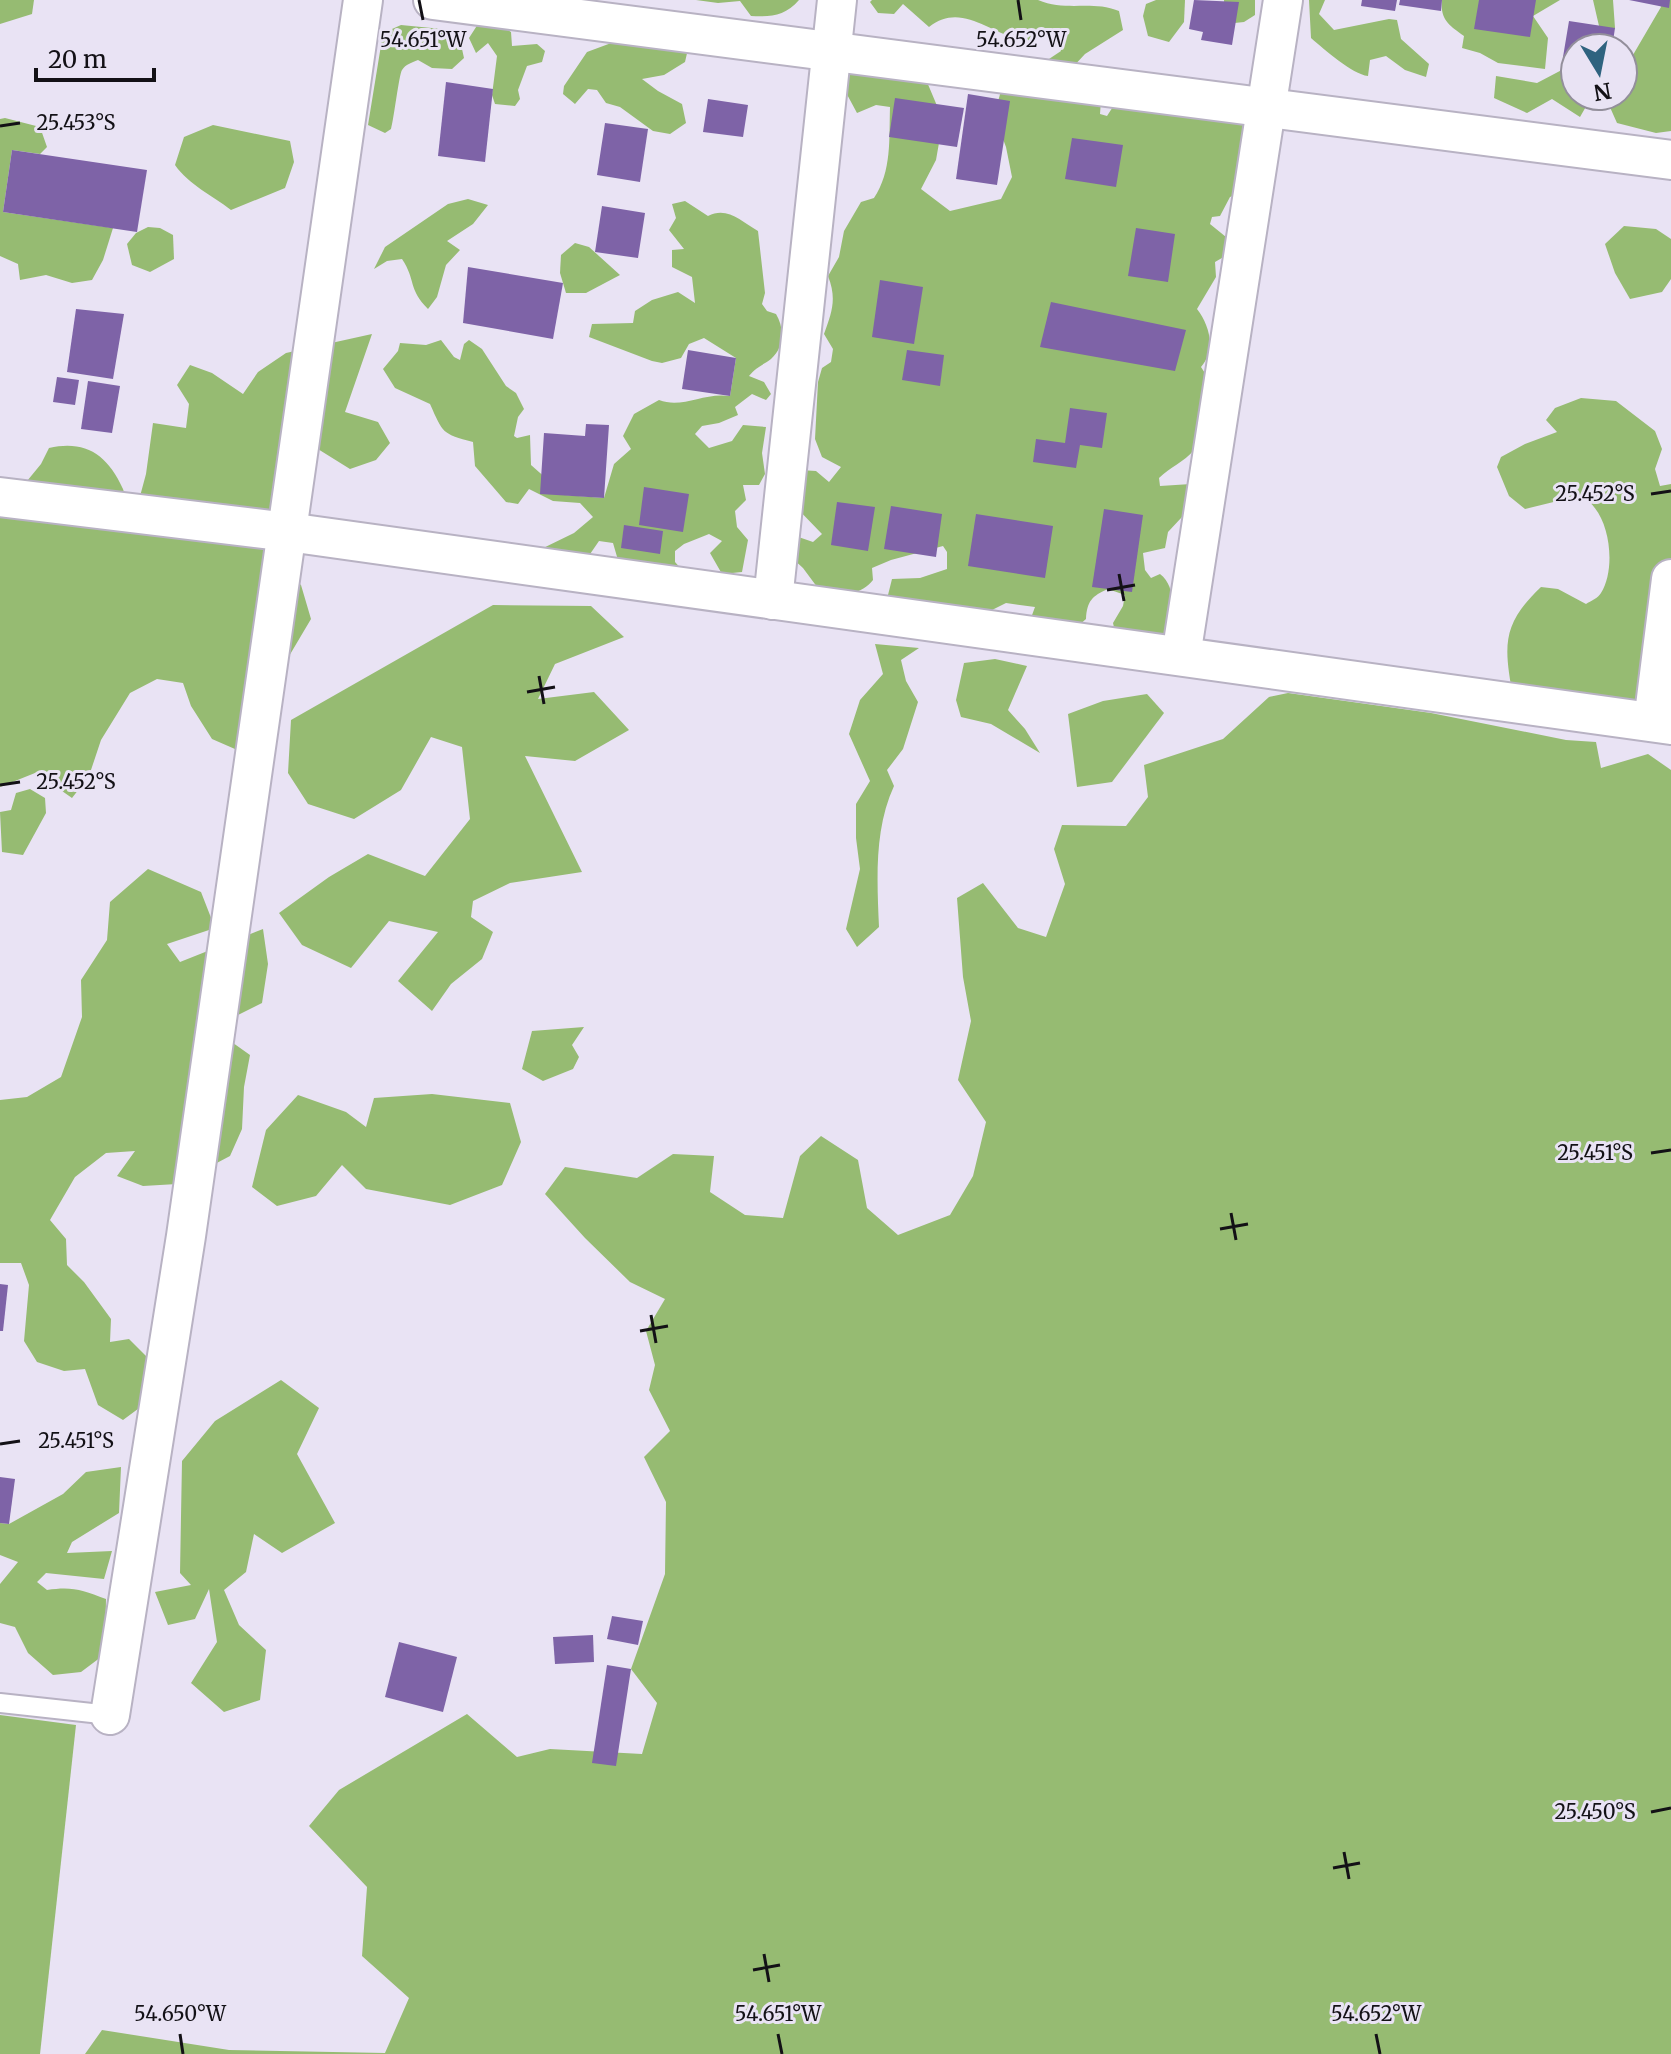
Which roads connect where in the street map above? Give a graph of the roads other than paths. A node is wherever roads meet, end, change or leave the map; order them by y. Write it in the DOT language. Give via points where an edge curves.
graph roads {
  1 [pos="363,0"];
  2 [pos="433,0"];
  3 [pos="837,0"];
  4 [pos="1283,0"];
  5 [pos="830,51"];
  6 [pos="1268,108"];
  7 [pos="1671,160"];
  8 [pos="0,497"];
  9 [pos="288,532"];
  10 [pos="1671,579"];
  11 [pos="773,600"];
  12 [pos="1181,656"];
  13 [pos="1662,724"];
  14 [pos="0,1703"];
  15 [pos="110,1715"];
  1 -- 9 [label="street"];
  2 -- 5 [label="street"];
  3 -- 5 [label="street"];
  4 -- 6 [label="street"];
  5 -- 6 [label="street"];
  5 -- 11 [label="street"];
  6 -- 7 [label="street"];
  6 -- 12 [label="street"];
  8 -- 9 [label="street"];
  9 -- 11 [label="street"];
  9 -- 15 [label="street"];
  10 -- 13 [label="street"];
  11 -- 12 [label="street"];
  12 -- 13 [label="street"];
  14 -- 15 [label="lane"];
}
